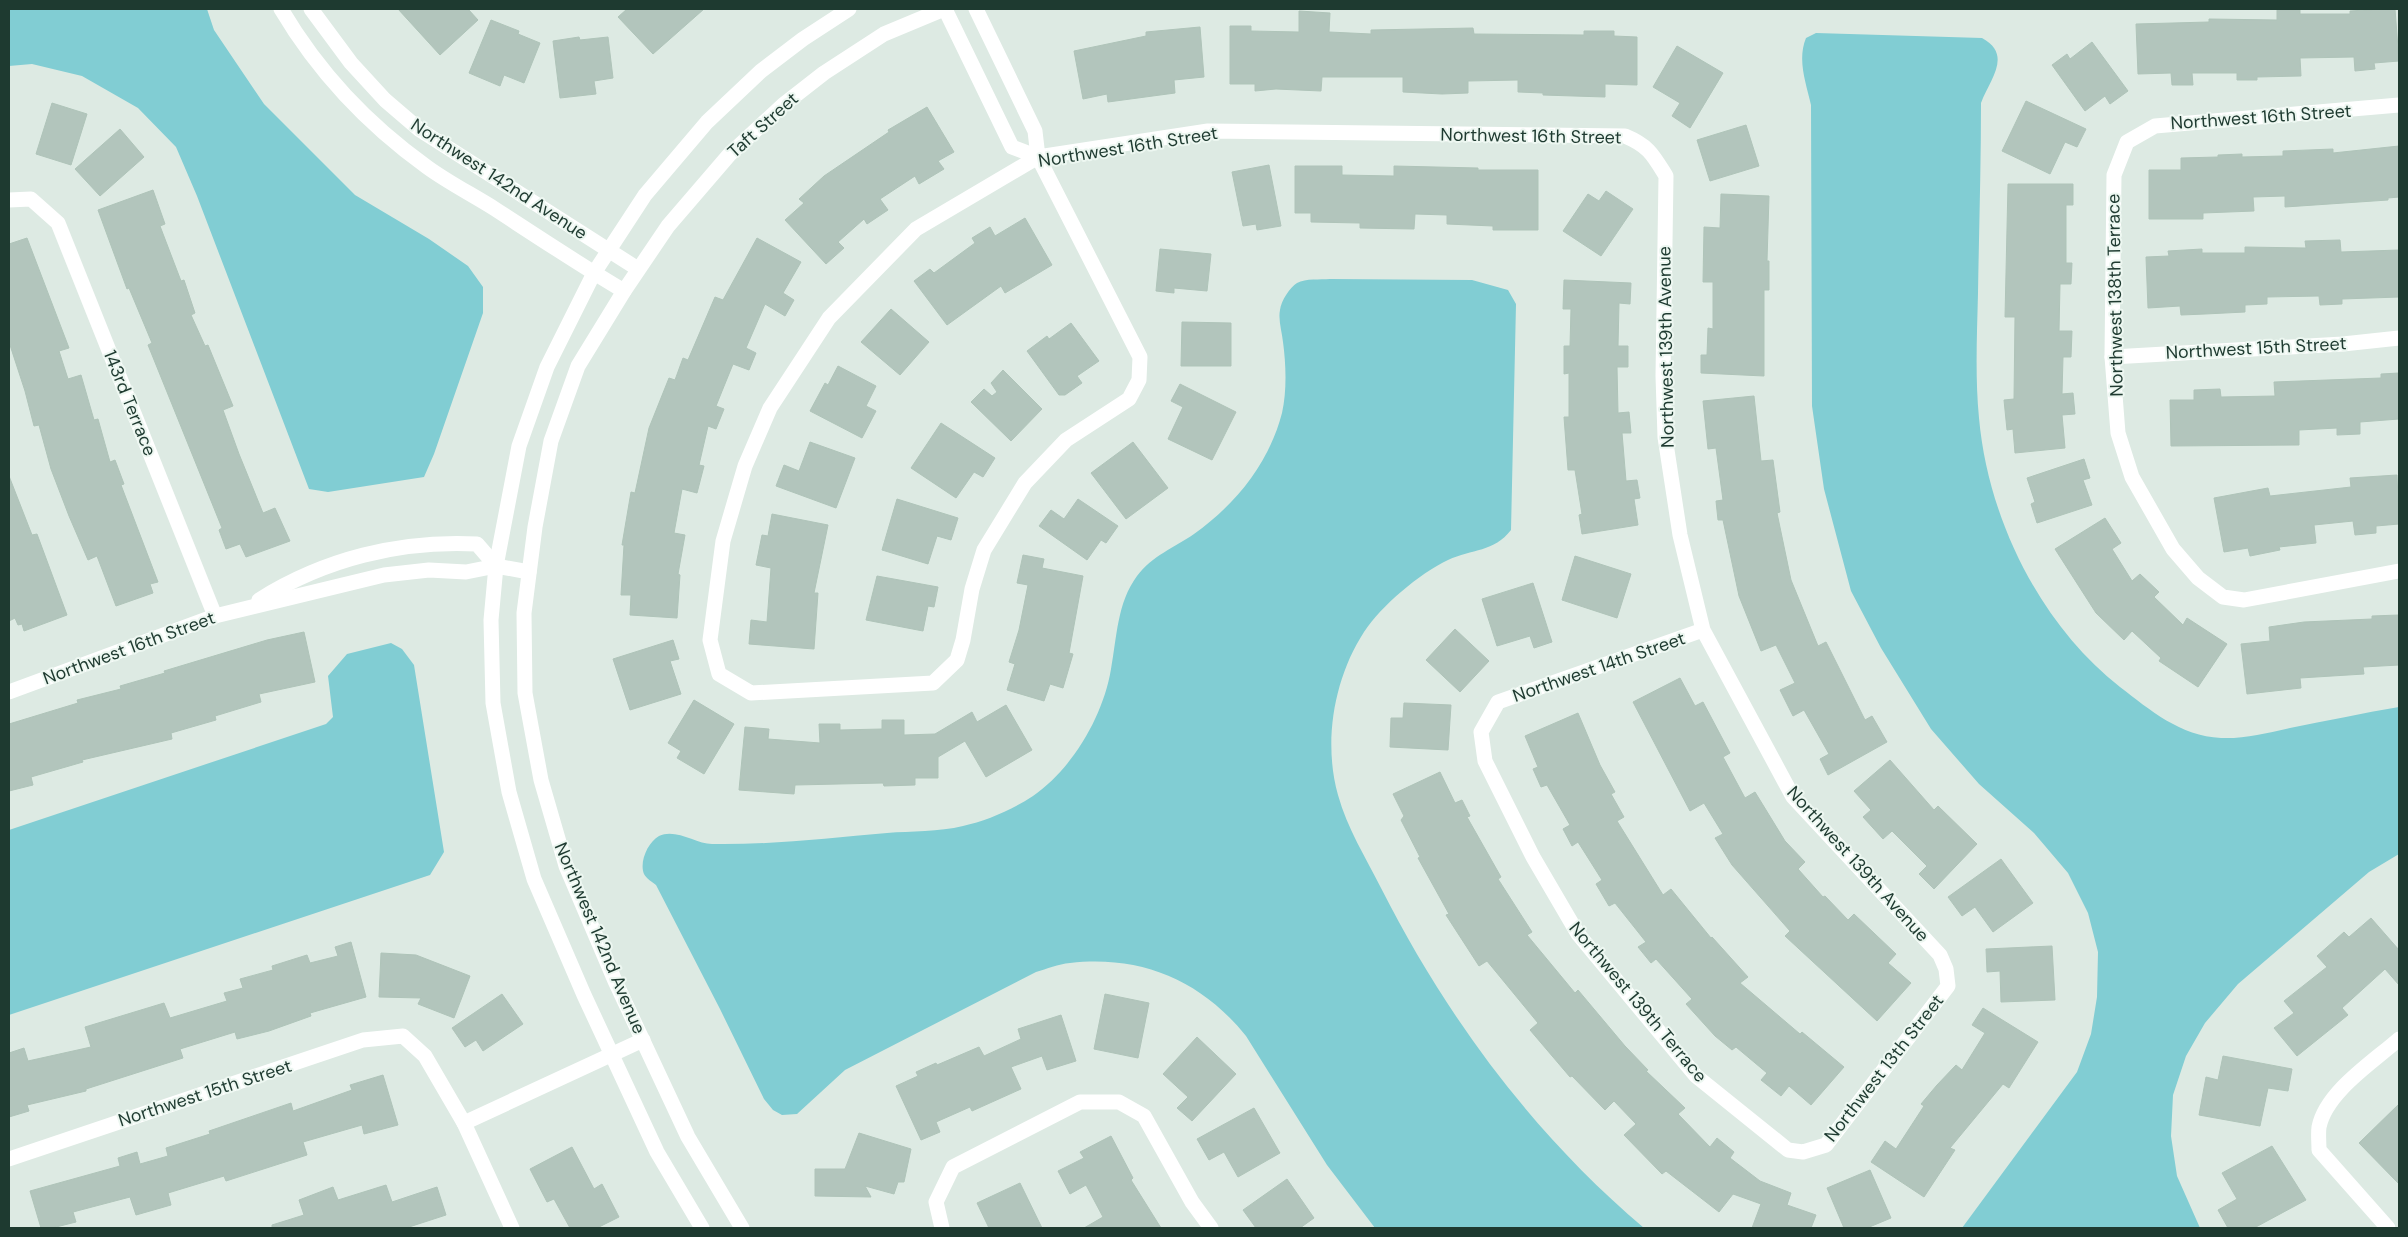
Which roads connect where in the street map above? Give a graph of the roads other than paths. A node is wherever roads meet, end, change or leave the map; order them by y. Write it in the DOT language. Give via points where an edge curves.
graph roads {
  1 [pos="281,9"];
  2 [pos="311,9"];
  3 [pos="849,9"];
  4 [pos="944,9"];
  5 [pos="976,9"];
  6 [pos="2399,105"];
  7 [pos="2127,142"];
  8 [pos="1652,152"];
  9 [pos="1038,157"];
  10 [pos="9,200"];
  11 [pos="609,250"];
  12 [pos="638,269"];
  13 [pos="594,273"];
  14 [pos="624,291"];
  15 [pos="2399,338"];
  16 [pos="2112,357"];
  17 [pos="496,566"];
  18 [pos="2399,571"];
  19 [pos="529,572"];
  20 [pos="249,606"];
  21 [pos="215,616"];
  22 [pos="1704,630"];
  23 [pos="9,692"];
  24 [pos="1481,732"];
  25 [pos="1946,969"];
  26 [pos="2399,1039"];
  27 [pos="643,1040"];
  28 [pos="611,1054"];
  29 [pos="464,1123"];
  30 [pos="1803,1152"];
  31 [pos="9,1158"];
  32 [pos="510,1228"];
  33 [pos="702,1228"];
  34 [pos="742,1228"];
  35 [pos="942,1228"];
  36 [pos="1211,1228"];
  37 [pos="2388,1228"];
  1 -- 13 [label="street, Northwest 142nd Avenue" via="325,75 393,140 428,168"];
  2 -- 11 [label="street, Northwest 142nd Avenue" via="351,63 385,100 420,130"];
  3 -- 11 [label="street" via="761,71 707,122 645,195"];
  4 -- 9 [label="street" via="1012,147"];
  4 -- 12 [label="street, Taft Street" via="884,34 824,73 783,105 729,155 668,226"];
  5 -- 9 [label="street" via="1035,131"];
  6 -- 7 [label="street, Northwest 16th Street" via="2155,126"];
  7 -- 16 [label="street, Northwest 138th Terrace" via="2114,175"];
  8 -- 9 [label="street, Northwest 16th Street" via="1625,136 1208,131"];
  8 -- 22 [label="street, Northwest 139th Avenue" via="1666,176 1665,437 1680,535"];
  9 -- 9 [label="street, Northwest 16th Street" via="1140,357 1139,380 1129,399 1066,440 1025,483 984,550 956,660 933,683 751,693 719,674 710,640 723,541 745,466 770,408 829,318 916,229"];
  10 -- 21 [label="street, 143rd Terrace" via="31,199 58,223"];
  11 -- 12 [label="street, Northwest 142nd Avenue"];
  11 -- 13 [label="street"];
  12 -- 14 [label="street, Taft Street"];
  13 -- 14 [label="street, Northwest 142nd Avenue"];
  13 -- 17 [label="street, Northwest 142nd Avenue" via="547,367 519,446"];
  14 -- 19 [label="street, Northwest 142nd Avenue" via="578,366 551,441"];
  15 -- 16 [label="street, Northwest 15th Street"];
  16 -- 18 [label="street, Northwest 138th Terrace" via="2118,433 2132,477 2173,548 2198,578 2223,596 2244,600"];
  17 -- 19 [label="street, Northwest 16th Street"];
  17 -- 20 [label="street, Northwest 16th Street" via="466,572 429,570 384,576"];
  17 -- 20 [label="street, Northwest 16th Street" via="477,544 405,546 358,556 312,572"];
  17 -- 28 [label="street, Northwest 142nd Avenue" via="491,620 492,703 509,792 534,879"];
  19 -- 27 [label="street, Northwest 142nd Avenue" via="524,613 525,693 541,780 566,866"];
  20 -- 21 [label="street, Northwest 16th Street"];
  21 -- 23 [label="street, Northwest 16th Street"];
  22 -- 24 [label="street, Northwest 14th Street" via="1498,702"];
  22 -- 25 [label="street, Northwest 139th Avenue" via="1793,797 1940,955"];
  24 -- 30 [label="street, Northwest 139th Terrace" via="1485,761 1532,857 1578,934 1696,1076 1788,1150"];
  25 -- 30 [label="street, Northwest 13th Street" via="1948,986 1826,1146"];
  26 -- 37 [label="street" via="2334,1096 2319,1128 2319,1150"];
  27 -- 28 [label="street"];
  27 -- 34 [label="street, Northwest 142nd Avenue" via="688,1137"];
  28 -- 29 [label="street"];
  28 -- 33 [label="street, Northwest 142nd Avenue" via="657,1152"];
  29 -- 31 [label="street, Northwest 15th Street" via="425,1056 403,1036 363,1040"];
  29 -- 32 [label="street"];
  35 -- 36 [label="street" via="936,1202 953,1167 1080,1102 1119,1102 1144,1116 1192,1202"];
}
